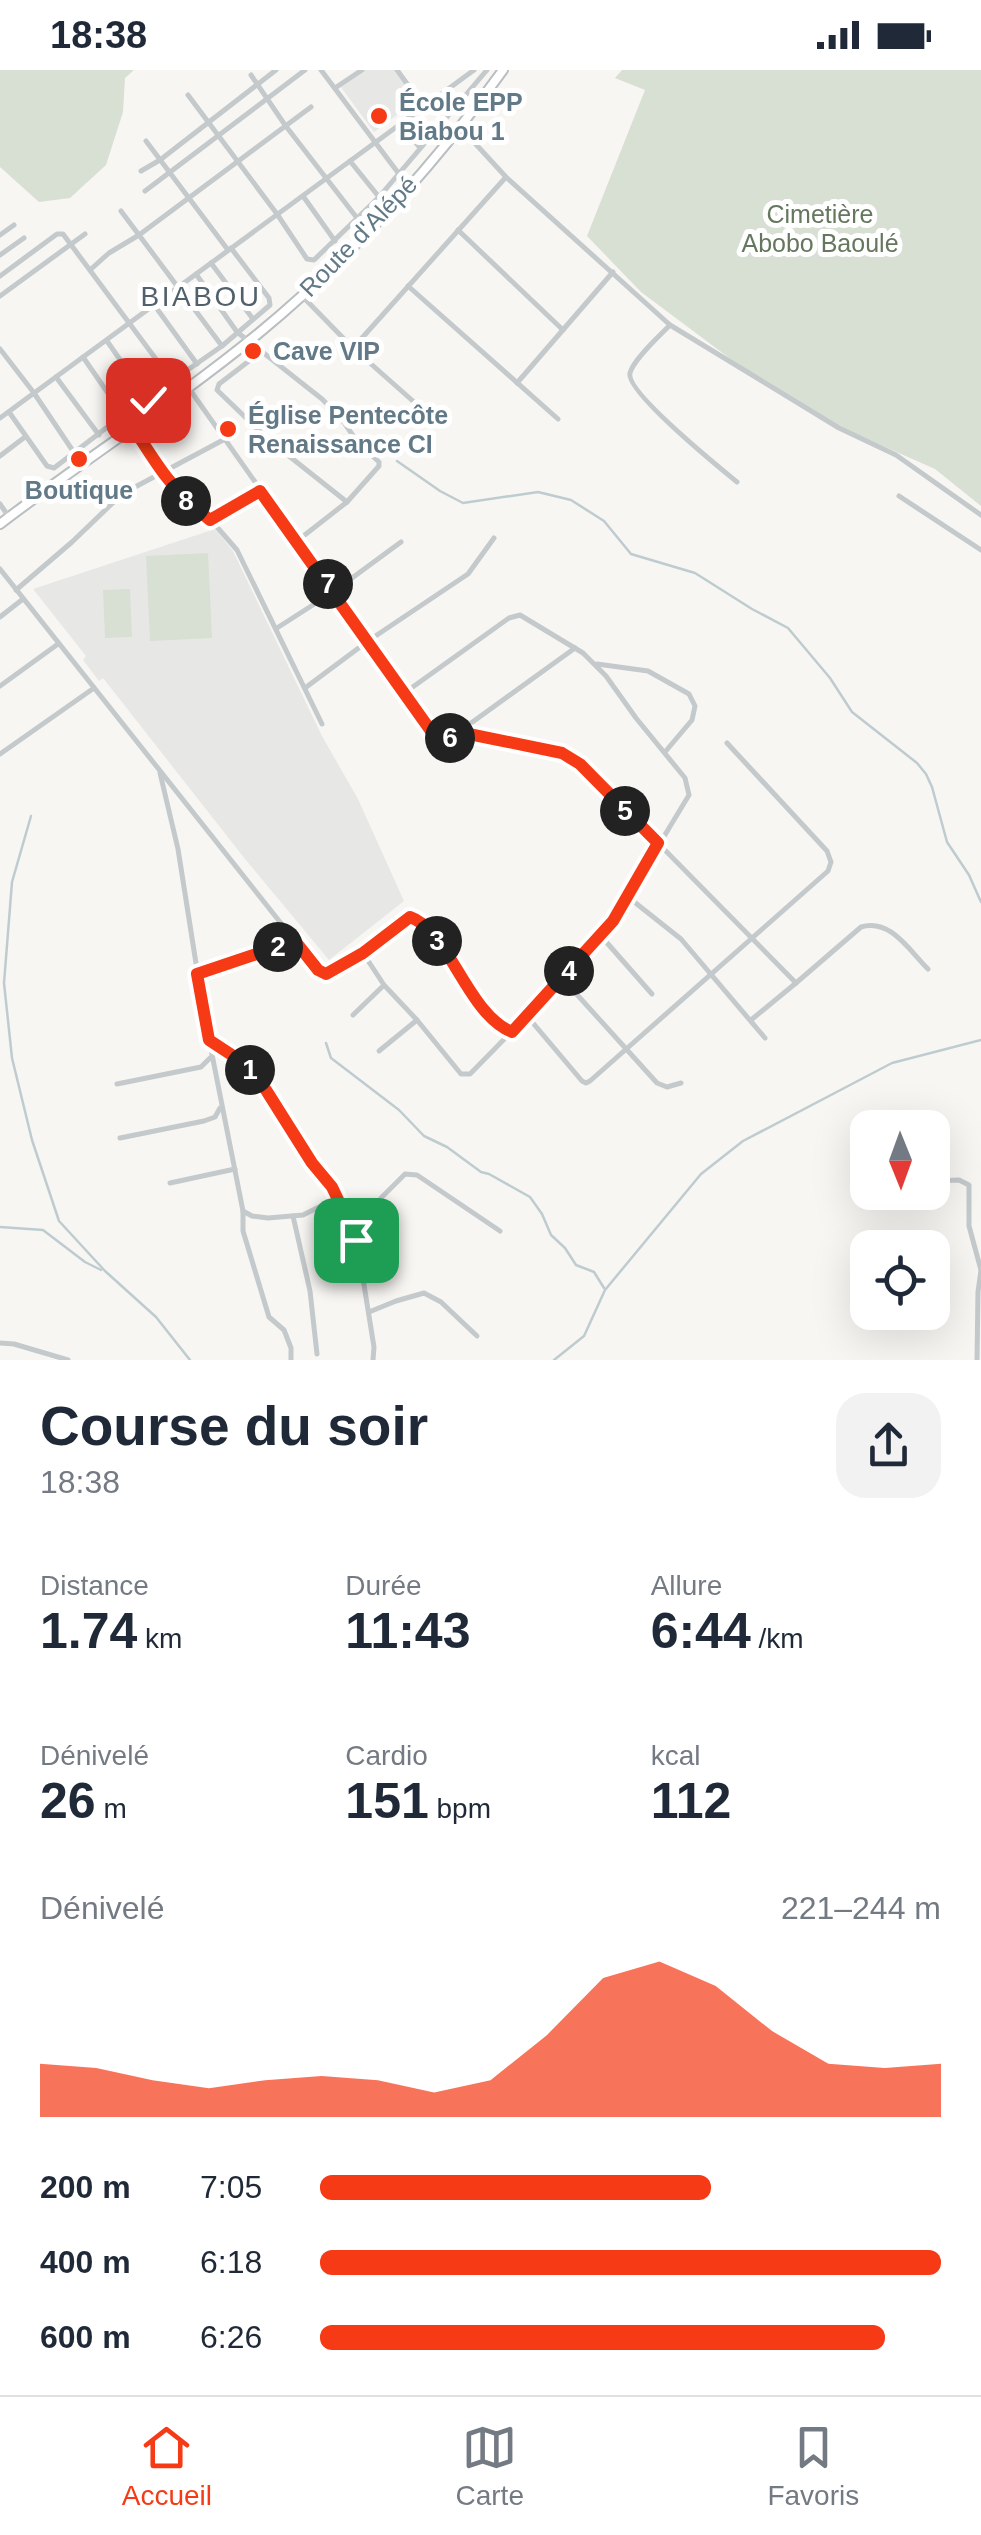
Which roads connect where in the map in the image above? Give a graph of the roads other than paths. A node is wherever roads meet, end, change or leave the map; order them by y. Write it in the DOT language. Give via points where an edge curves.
graph roads {
  1 [pos="276,70"];
  2 [pos="305,70"];
  3 [pos="321,70"];
  4 [pos="362,70"];
  5 [pos="397,70"];
  6 [pos="474,70"];
  7 [pos="488,70"];
  8 [pos="503,70"];
  9 [pos="251,75"];
  10 [pos="257,84"];
  11 [pos="335,88"];
  12 [pos="188,95"];
  13 [pos="266,98"];
  14 [pos="312,107"];
  15 [pos="424,107"];
  16 [pos="208,121"];
  17 [pos="401,124"];
  18 [pos="286,125"];
  19 [pos="460,127"];
  20 [pos="218,134"];
  21 [pos="146,141"];
  22 [pos="376,142"];
  23 [pos="420,148"];
  24 [pos="160,160"];
  25 [pos="237,161"];
  26 [pos="350,161"];
  27 [pos="141,171"];
  28 [pos="169,172"];
  29 [pos="399,174"];
  30 [pos="506,177"];
  31 [pos="326,178"];
  32 [pos="145,190"];
  33 [pos="303,196"];
  34 [pos="379,196"];
  35 [pos="189,198"];
  36 [pos="121,210"];
  37 [pos="277,214"];
  38 [pos="357,218"];
  39 [pos="14,225"];
  40 [pos="458,230"];
  41 [pos="85,234"];
  42 [pos="0,235"];
  43 [pos="139,235"];
  44 [pos="24,238"];
  45 [pos="335,241"];
  46 [pos="70,244"];
  47 [pos="230,249"];
  48 [pos="0,255"];
  49 [pos="212,263"];
  50 [pos="90,270"];
  51 [pos="613,272"];
  52 [pos="196,274"];
  53 [pos="0,276"];
  54 [pos="180,286"];
  55 [pos="408,286"];
  56 [pos="0,296"];
  57 [pos="302,296"];
  58 [pos="154,304"];
  59 [pos="253,320"];
  60 [pos="130,322"];
  61 [pos="670,325"];
  62 [pos="563,330"];
  63 [pos="238,332"];
  64 [pos="106,340"];
  65 [pos="249,341"];
  66 [pos="222,346"];
  67 [pos="353,348"];
  68 [pos="0,349"];
  69 [pos="262,350"];
  70 [pos="83,357"];
  71 [pos="198,364"];
  72 [pos="56,377"];
  73 [pos="173,382"];
  74 [pos="517,383"];
  75 [pos="188,387"];
  76 [pos="34,393"];
  77 [pos="148,400"];
  78 [pos="414,402"];
  79 [pos="9,412"];
  80 [pos="123,415"];
  81 [pos="0,418"];
  82 [pos="558,419"];
  83 [pos="134,426"];
  84 [pos="99,435"];
  85 [pos="25,437"];
  86 [pos="225,438"];
  87 [pos="75,454"];
  88 [pos="0,456"];
  89 [pos="162,473"];
  90 [pos="736,482"];
  91 [pos="260,491"];
  92 [pos="899,496"];
  93 [pos="346,502"];
  94 [pos="0,504"];
  95 [pos="981,515"];
  96 [pos="9,517"];
  97 [pos="210,520"];
  98 [pos="0,524"];
  99 [pos="494,538"];
  100 [pos="297,541"];
  101 [pos="400,542"];
  102 [pos="981,550"];
  103 [pos="0,569"];
  104 [pos="16,590"];
  105 [pos="334,592"];
  106 [pos="23,600"];
  107 [pos="0,616"];
  108 [pos="276,628"];
  109 [pos="368,641"];
  110 [pos="58,644"];
  111 [pos="575,648"];
  112 [pos="594,664"];
  113 [pos="0,686"];
  114 [pos="94,688"];
  115 [pos="305,688"];
  116 [pos="403,694"];
  117 [pos="322,724"];
  118 [pos="459,732"];
  119 [pos="0,741"];
  120 [pos="727,743"];
  121 [pos="3,752"];
  122 [pos="665,752"];
  123 [pos="159,770"];
  124 [pos="658,843"];
  125 [pos="628,896"];
  126 [pos="601,935"];
  127 [pos="750,938"];
  128 [pos="295,941"];
  129 [pos="363,953"];
  130 [pos="928,969"];
  131 [pos="197,974"];
  132 [pos="710,974"];
  133 [pos="562,978"];
  134 [pos="796,983"];
  135 [pos="384,985"];
  136 [pos="652,994"];
  137 [pos="353,1015"];
  138 [pos="528,1016"];
  139 [pos="418,1020"];
  140 [pos="751,1020"];
  141 [pos="512,1032"];
  142 [pos="765,1038"];
  143 [pos="209,1040"];
  144 [pos="627,1048"];
  145 [pos="380,1051"];
  146 [pos="212,1056"];
  147 [pos="681,1083"];
  148 [pos="117,1084"];
  149 [pos="222,1106"];
  150 [pos="120,1138"];
  151 [pos="235,1169"];
  152 [pos="950,1181"];
  153 [pos="170,1182"];
  154 [pos="342,1208"];
  155 [pos="243,1211"];
  156 [pos="293,1216"];
  157 [pos="500,1231"];
  158 [pos="368,1313"];
  159 [pos="979,1322"];
  160 [pos="476,1336"];
  161 [pos="0,1342"];
  162 [pos="318,1354"];
  163 [pos="68,1360"];
  164 [pos="292,1360"];
  165 [pos="373,1360"];
  166 [pos="977,1360"];
  1 -- 10 [label="street"];
  2 -- 13 [label="street"];
  3 -- 11 [label="street"];
  4 -- 11 [label="street"];
  5 -- 15 [label="street"];
  6 -- 15 [label="street"];
  7 -- 23 [label="street"];
  8 -- 19 [label="main road, Route d'Alépé"];
  9 -- 10 [label="street"];
  10 -- 13 [label="street"];
  10 -- 16 [label="street"];
  11 -- 22 [label="street"];
  12 -- 16 [label="street"];
  13 -- 18 [label="street"];
  13 -- 20 [label="street"];
  14 -- 18 [label="street"];
  15 -- 17 [label="street"];
  16 -- 20 [label="street"];
  16 -- 24 [label="street"];
  17 -- 22 [label="street"];
  17 -- 23 [label="street"];
  18 -- 25 [label="street"];
  18 -- 31 [label="street"];
  19 -- 30 [label="street"];
  19 -- 57 [label="main road, Route d'Alépé"];
  20 -- 25 [label="street"];
  20 -- 28 [label="street"];
  21 -- 24 [label="street"];
  22 -- 26 [label="street"];
  22 -- 29 [label="street"];
  23 -- 29 [label="street"];
  24 -- 27 [label="street"];
  24 -- 28 [label="street"];
  25 -- 35 [label="street"];
  25 -- 37 [label="street"];
  26 -- 31 [label="street"];
  26 -- 34 [label="street"];
  28 -- 32 [label="street"];
  28 -- 35 [label="street"];
  29 -- 34 [label="street"];
  30 -- 40 [label="street"];
  30 -- 51 [label="street"];
  31 -- 33 [label="street"];
  31 -- 38 [label="street"];
  33 -- 37 [label="street"];
  33 -- 45 [label="street"];
  34 -- 38 [label="street"];
  35 -- 43 [label="street"];
  35 -- 47 [label="street"];
  36 -- 43 [label="street"];
  37 -- 45 [label="street" via="310,260"];
  37 -- 47 [label="street"];
  38 -- 45 [label="street"];
  39 -- 42 [label="street"];
  40 -- 55 [label="street"];
  40 -- 62 [label="street"];
  41 -- 46 [label="street"];
  43 -- 50 [label="street"];
  43 -- 54 [label="street"];
  44 -- 48 [label="street"];
  46 -- 50 [label="street"];
  46 -- 53 [label="street" via="57,234"];
  46 -- 56 [label="street"];
  47 -- 49 [label="street"];
  47 -- 59 [label="street" via="270,302"];
  49 -- 52 [label="street"];
  49 -- 59 [label="street"];
  50 -- 60 [label="street"];
  51 -- 61 [label="street"];
  51 -- 62 [label="street"];
  52 -- 54 [label="street"];
  52 -- 63 [label="street"];
  54 -- 58 [label="street"];
  54 -- 66 [label="street"];
  55 -- 67 [label="street"];
  55 -- 74 [label="street"];
  57 -- 65 [label="main road, Route d'Alépé"];
  57 -- 67 [label="street"];
  58 -- 60 [label="street"];
  58 -- 71 [label="street"];
  59 -- 63 [label="street"];
  60 -- 64 [label="street"];
  60 -- 73 [label="street"];
  61 -- 90 [label="street" via="635,364 630,381"];
  61 -- 95 [label="street" via="839,428 896,455"];
  62 -- 74 [label="street"];
  63 -- 65 [label="street"];
  63 -- 66 [label="street"];
  64 -- 70 [label="street"];
  64 -- 77 [label="street"];
  65 -- 69 [label="street"];
  65 -- 75 [label="main road, Route d'Alépé"];
  66 -- 71 [label="street"];
  67 -- 78 [label="street"];
  68 -- 76 [label="street"];
  69 -- 93 [label="street" via="322,399 379,462"];
  69 -- 93 [label="street" via="217,390"];
  70 -- 72 [label="street"];
  70 -- 80 [label="street"];
  71 -- 73 [label="street"];
  72 -- 76 [label="street"];
  72 -- 84 [label="street"];
  73 -- 77 [label="street"];
  74 -- 82 [label="street"];
  75 -- 83 [label="main road, Route d'Alépé"];
  75 -- 86 [label="street"];
  76 -- 79 [label="street"];
  76 -- 87 [label="street"];
  77 -- 80 [label="street"];
  79 -- 81 [label="street"];
  79 -- 85 [label="street"];
  80 -- 83 [label="street"];
  80 -- 84 [label="street"];
  83 -- 89 [label="street"];
  83 -- 96 [label="main road, Route d'Alépé"];
  84 -- 87 [label="street"];
  85 -- 87 [label="street" via="48,467"];
  85 -- 88 [label="street"];
  86 -- 89 [label="street"];
  86 -- 91 [label="street"];
  89 -- 97 [label="street"];
  89 -- 104 [label="street" via="122,494"];
  91 -- 97 [label="street"];
  91 -- 100 [label="street"];
  92 -- 102 [label="street"];
  93 -- 100 [label="street"];
  94 -- 96 [label="street"];
  96 -- 98 [label="main road, Route d'Alépé"];
  97 -- 108 [label="street" via="237,550"];
  99 -- 109 [label="street" via="468,574"];
  100 -- 105 [label="street"];
  101 -- 105 [label="street"];
  103 -- 104 [label="street"];
  104 -- 106 [label="street"];
  105 -- 108 [label="street"];
  105 -- 109 [label="street"];
  106 -- 107 [label="street"];
  106 -- 110 [label="street"];
  108 -- 115 [label="street"];
  109 -- 115 [label="street"];
  109 -- 116 [label="street"];
  110 -- 113 [label="street"];
  110 -- 114 [label="street"];
  111 -- 112 [label="street"];
  111 -- 116 [label="street" via="520,615"];
  111 -- 118 [label="street"];
  112 -- 122 [label="street"];
  112 -- 122 [label="street" via="648,671 690,694 692,720"];
  114 -- 121 [label="street"];
  114 -- 123 [label="street"];
  115 -- 117 [label="street"];
  116 -- 118 [label="street" via="436,738"];
  118 -- 124 [label="street" via="562,753"];
  119 -- 121 [label="street"];
  120 -- 127 [label="street" via="831,862 828,872"];
  122 -- 124 [label="street" via="689,795"];
  123 -- 128 [label="street"];
  123 -- 131 [label="street"];
  124 -- 125 [label="street"];
  124 -- 127 [label="street"];
  125 -- 126 [label="street"];
  125 -- 132 [label="street" via="681,939"];
  126 -- 133 [label="street"];
  126 -- 136 [label="street"];
  127 -- 132 [label="street"];
  127 -- 134 [label="street"];
  128 -- 129 [label="street" via="326,974"];
  128 -- 131 [label="street"];
  129 -- 135 [label="street"];
  129 -- 141 [label="street" via="410,917 418,920 477,1001"];
  130 -- 134 [label="street" via="887,928 870,924"];
  131 -- 143 [label="street"];
  132 -- 140 [label="street"];
  132 -- 144 [label="street"];
  133 -- 138 [label="street"];
  133 -- 144 [label="street"];
  134 -- 140 [label="street"];
  135 -- 137 [label="street"];
  135 -- 139 [label="street"];
  138 -- 141 [label="street"];
  138 -- 144 [label="street" via="586,1083"];
  139 -- 141 [label="street" via="461,1074 470,1074"];
  139 -- 145 [label="street"];
  140 -- 142 [label="street"];
  143 -- 146 [label="street"];
  143 -- 154 [label="street" via="244,1063 266,1090"];
  144 -- 147 [label="street" via="662,1086"];
  146 -- 148 [label="street" via="201,1067"];
  146 -- 149 [label="street"];
  149 -- 150 [label="street" via="204,1121"];
  149 -- 151 [label="street"];
  151 -- 153 [label="street"];
  151 -- 155 [label="street"];
  152 -- 159 [label="street" via="969,1185 969,1226 981,1270"];
  154 -- 156 [label="street" via="320,1206"];
  154 -- 157 [label="street" via="376,1206 406,1174 417,1175"];
  154 -- 158 [label="street" via="355,1229"];
  155 -- 156 [label="street"];
  155 -- 164 [label="street" via="270,1317 284,1330"];
  156 -- 162 [label="street"];
  158 -- 160 [label="street" via="424,1293"];
  158 -- 165 [label="street"];
  159 -- 166 [label="street"];
  161 -- 163 [label="street"];
}
